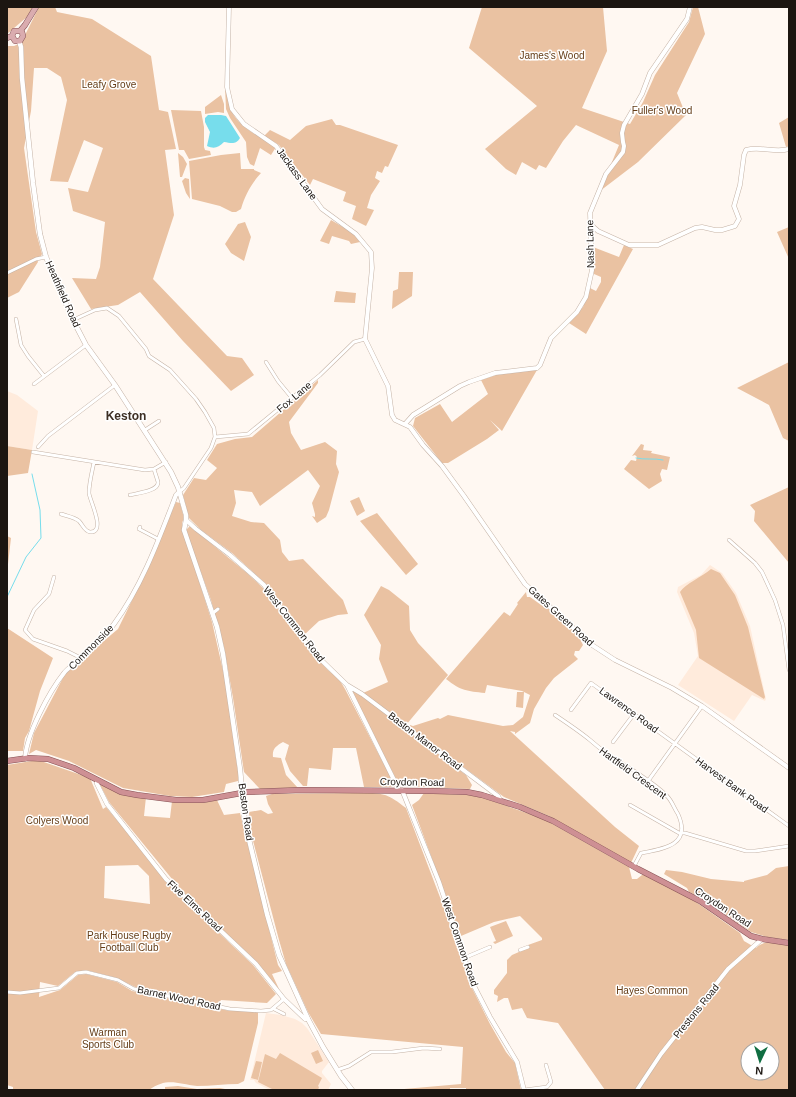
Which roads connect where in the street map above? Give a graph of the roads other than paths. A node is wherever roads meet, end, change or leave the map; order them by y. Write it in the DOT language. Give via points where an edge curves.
graph roads {
  1 [pos="36,7"];
  2 [pos="229,7"];
  3 [pos="690,7"];
  4 [pos="20,30"];
  5 [pos="9,37"];
  6 [pos="19,41"];
  7 [pos="789,149"];
  8 [pos="590,224"];
  9 [pos="598,231"];
  10 [pos="590,236"];
  11 [pos="46,257"];
  12 [pos="7,273"];
  13 [pos="16,319"];
  14 [pos="74,320"];
  15 [pos="365,339"];
  16 [pos="86,345"];
  17 [pos="266,362"];
  18 [pos="44,376"];
  19 [pos="34,384"];
  20 [pos="115,385"];
  21 [pos="292,398"];
  22 [pos="159,421"];
  23 [pos="405,424"];
  24 [pos="145,430"];
  25 [pos="215,438"];
  26 [pos="33,445"];
  27 [pos="38,447"];
  28 [pos="33,452"];
  29 [pos="40,453"];
  30 [pos="94,462"];
  31 [pos="166,462"];
  32 [pos="154,469"];
  33 [pos="179,492"];
  34 [pos="130,495"];
  35 [pos="182,502"];
  36 [pos="172,506"];
  37 [pos="61,514"];
  38 [pos="186,520"];
  39 [pos="140,527"];
  40 [pos="158,539"];
  41 [pos="729,540"];
  42 [pos="54,577"];
  43 [pos="218,610"];
  44 [pos="213,613"];
  45 [pos="788,651"];
  46 [pos="81,658"];
  47 [pos="789,670"];
  48 [pos="347,685"];
  49 [pos="702,706"];
  50 [pos="572,710"];
  51 [pos="634,714"];
  52 [pos="555,715"];
  53 [pos="613,742"];
  54 [pos="675,743"];
  55 [pos="25,758"];
  56 [pos="7,761"];
  57 [pos="789,768"];
  58 [pos="97,780"];
  59 [pos="648,781"];
  60 [pos="401,790"];
  61 [pos="242,793"];
  62 [pos="500,800"];
  63 [pos="630,805"];
  64 [pos="789,826"];
  65 [pos="682,834"];
  66 [pos="789,846"];
  67 [pos="634,866"];
  68 [pos="762,939"];
  69 [pos="789,943"];
  70 [pos="490,947"];
  71 [pos="528,947"];
  72 [pos="520,950"];
  73 [pos="464,958"];
  74 [pos="7,992"];
  75 [pos="284,999"];
  76 [pos="274,1008"];
  77 [pos="284,1014"];
  78 [pos="308,1019"];
  79 [pos="440,1049"];
  80 [pos="546,1066"];
  81 [pos="337,1070"];
  82 [pos="352,1090"];
  83 [pos="524,1090"];
  84 [pos="637,1090"];
  1 -- 4 [label="main road"];
  2 -- 15 [label="street, Jackass Lane" via="227,87 232,109 244,124 276,146 322,209 356,234 371,252 372,268"];
  3 -- 8 [label="street, Nash Lane" via="687,19 650,73 642,94 624,125 623,152 606,174 590,213"];
  4 -- 5 [label="main road" via="14,31"];
  4 -- 6 [label="main road" via="23,36"];
  5 -- 6 [label="main road"];
  6 -- 11 [label="main road, Heathfield Road" via="33,183"];
  7 -- 9 [label="street" via="746,150 734,206 739,218 735,226 722,230 695,228 662,244 646,245 629,245"];
  8 -- 9 [label="street"];
  8 -- 10 [label="street, Nash Lane"];
  9 -- 10 [label="street"];
  10 -- 23 [label="street, Nash Lane" via="592,270 586,297 577,312 551,338 540,365 537,368 495,373 460,386 413,415"];
  11 -- 12 [label="street"];
  11 -- 14 [label="main road, Heathfield Road"];
  13 -- 18 [label="street" via="22,345"];
  14 -- 16 [label="main road, Heathfield Road"];
  14 -- 25 [label="street" via="95,310 107,308 119,316 149,356 170,370 196,399 214,428"];
  15 -- 21 [label="street, Fox Lane" via="354,342"];
  15 -- 23 [label="street, Gates Green Road" via="388,386 394,418"];
  16 -- 18 [label="street"];
  16 -- 20 [label="main road, Heathfield Road"];
  17 -- 21 [label="street"];
  18 -- 19 [label="street"];
  20 -- 24 [label="main road, Heathfield Road"];
  20 -- 27 [label="street" via="48,436"];
  21 -- 25 [label="street, Fox Lane" via="248,434"];
  22 -- 24 [label="street"];
  23 -- 49 [label="street, Gates Green Road" via="413,430 451,478 525,584 592,645"];
  24 -- 31 [label="main road, Heathfield Road"];
  25 -- 33 [label="street" via="200,465"];
  26 -- 27 [label="street"];
  27 -- 29 [label="street"];
  28 -- 29 [label="street"];
  29 -- 30 [label="street"];
  30 -- 32 [label="street"];
  30 -- 37 [label="street" via="89,492 97,514 95,530 89,532 79,521"];
  31 -- 32 [label="street"];
  31 -- 33 [label="main road, Heathfield Road"];
  32 -- 34 [label="street" via="157,487"];
  33 -- 35 [label="main road, Heathfield Road"];
  33 -- 36 [label="street, Commonside"];
  35 -- 36 [label="street" via="177,501"];
  35 -- 38 [label="main road, Heathfield Road"];
  36 -- 40 [label="street, Commonside"];
  38 -- 44 [label="main road, Baston Road" via="184,530"];
  38 -- 48 [label="street, West Common Road" via="264,585 313,652"];
  39 -- 40 [label="street"];
  40 -- 46 [label="street, Commonside" via="136,588 113,625"];
  41 -- 45 [label="street" via="762,572 782,620"];
  42 -- 46 [label="street" via="49,594 34,610 25,630 33,639"];
  43 -- 44 [label="street"];
  44 -- 61 [label="main road, Baston Road" via="229,686"];
  45 -- 47 [label="street"];
  46 -- 55 [label="street, Commonside" via="64,673 38,715"];
  48 -- 60 [label="street, West Common Road"];
  48 -- 62 [label="street, Baston Manor Road"];
  49 -- 54 [label="street"];
  49 -- 57 [label="street, Gates Green Road"];
  50 -- 51 [label="street, Lawrence Road" via="591,683"];
  51 -- 53 [label="street"];
  51 -- 54 [label="street, Lawrence Road"];
  52 -- 59 [label="street, Hartfield Crescent"];
  54 -- 59 [label="street"];
  54 -- 64 [label="street, Harvest Bank Road"];
  55 -- 56 [label="highway, Croydon Road"];
  55 -- 58 [label="highway, Croydon Road" via="54,761"];
  58 -- 61 [label="highway, Croydon Road" via="127,793 172,800 198,801"];
  58 -- 75 [label="street, Five Elms Road" via="107,804 166,879 256,964"];
  59 -- 65 [label="street, Hartfield Crescent" via="672,802 682,827"];
  60 -- 61 [label="highway, Croydon Road"];
  60 -- 62 [label="highway, Croydon Road" via="467,792"];
  60 -- 73 [label="street, West Common Road" via="441,889"];
  61 -- 78 [label="main road, Baston Road" via="246,823 276,946"];
  62 -- 67 [label="highway, Croydon Road" via="548,818"];
  63 -- 65 [label="street"];
  65 -- 66 [label="street" via="746,850"];
  65 -- 67 [label="street" via="672,844 641,853"];
  67 -- 68 [label="highway, Croydon Road" via="700,901 751,936"];
  68 -- 69 [label="highway, Croydon Road"];
  68 -- 84 [label="street, Prestons Road" via="728,969 661,1054"];
  70 -- 73 [label="street"];
  71 -- 72 [label="street"];
  73 -- 83 [label="street, West Common Road" via="473,984 517,1062"];
  74 -- 76 [label="street, Barnet Wood Road" via="59,988 77,973 86,972 118,980 134,989 230,1009 261,1011"];
  75 -- 76 [label="street"];
  75 -- 78 [label="street, Five Elms Road"];
  76 -- 77 [label="street"];
  78 -- 81 [label="main road, Baston Road"];
  79 -- 81 [label="street" via="370,1052"];
  80 -- 83 [label="street" via="551,1082 547,1087"];
  81 -- 82 [label="main road, Baston Road"];
}
